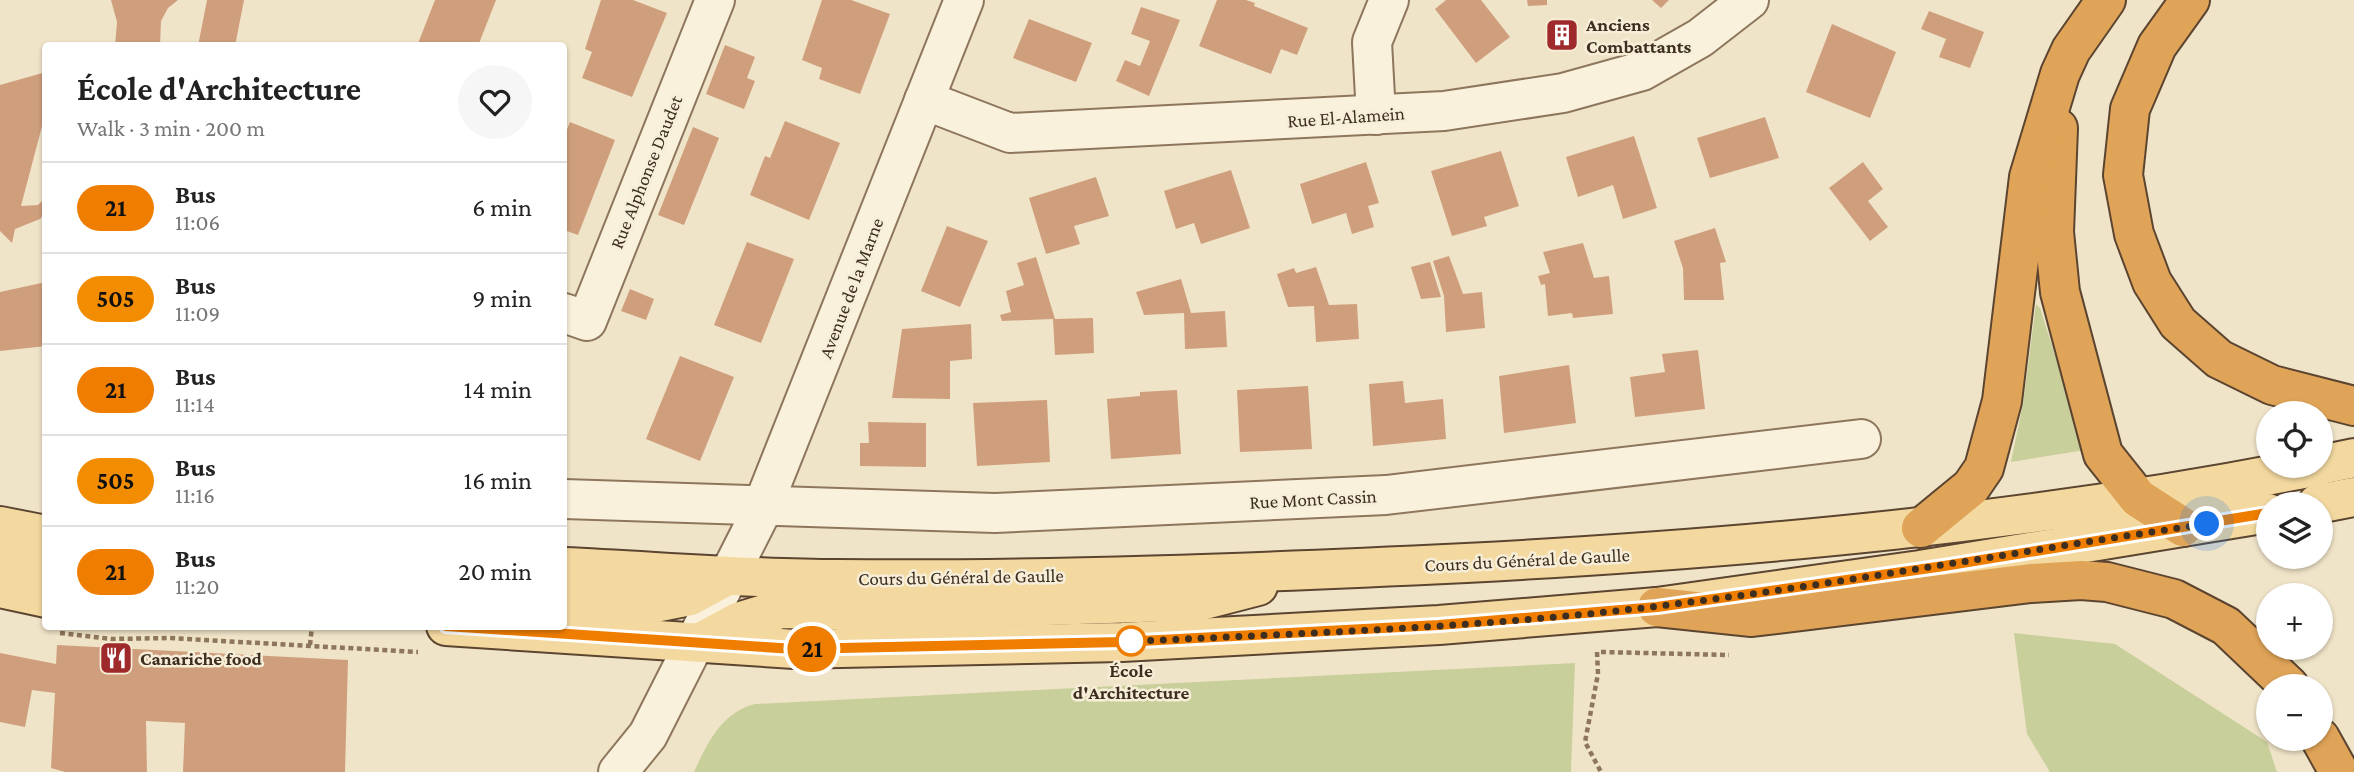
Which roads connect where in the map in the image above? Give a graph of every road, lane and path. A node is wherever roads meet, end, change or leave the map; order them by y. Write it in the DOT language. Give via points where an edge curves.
graph roads {
  1 [pos="715,0"];
  2 [pos="964,0"];
  3 [pos="1389,0"];
  4 [pos="1749,0"];
  5 [pos="2106,0"];
  6 [pos="2190,0"];
  7 [pos="2060,74"];
  8 [pos="924,100"];
  9 [pos="1376,115"];
  10 [pos="567,314"];
  11 [pos="2354,406"];
  12 [pos="1861,439"];
  13 [pos="2354,458"];
  14 [pos="2333,462"];
  15 [pos="2256,476"];
  16 [pos="2354,496"];
  17 [pos="2138,498"];
  18 [pos="567,499"];
  19 [pos="2333,501"];
  20 [pos="763,506"];
  21 [pos="2256,515"];
  22 [pos="0,526"];
  23 [pos="2183,527"];
  24 [pos="1921,528"];
  25 [pos="42,534"];
  26 [pos="0,559"];
  27 [pos="42,567"];
  28 [pos="567,567"];
  29 [pos="1314,570"];
  30 [pos="731,574"];
  31 [pos="0,588"];
  32 [pos="567,602"];
  33 [pos="1657,607"];
  34 [pos="42,612"];
  35 [pos="88,630"];
  36 [pos="312,630"];
  37 [pos="433,639"];
  38 [pos="696,644"];
  39 [pos="310,645"];
  40 [pos="1597,652"];
  41 [pos="2277,674"];
  42 [pos="2327,751"];
  43 [pos="618,772"];
  44 [pos="1601,772"];
  45 [pos="2339,772"];
  1 -- 10 [label="street, Rue Alphonse Daudet" via="587,321"];
  2 -- 8 [label="street, Avenue de la Marne"];
  3 -- 9 [label="street" via="1372,42"];
  4 -- 9 [label="street, Rue El-Alamein" via="1700,38 1643,71 1563,93 1444,111"];
  5 -- 7 [label="highway"];
  6 -- 11 [label="highway" via="2157,46 2130,109 2123,175 2134,234 2152,282 2178,323 2219,359 2272,385"];
  7 -- 17 [label="highway" via="2054,232 2060,292 2103,454"];
  7 -- 24 [label="highway" via="2029,177 2002,401 1992,443 1984,468 1971,487"];
  8 -- 9 [label="street, Rue El-Alamein" via="1010,133"];
  8 -- 20 [label="street, Avenue de la Marne"];
  12 -- 20 [label="street, Rue Mont Cassin" via="1387,495 995,513"];
  13 -- 14 [label="main road, Cours du Général de Gaulle"];
  15 -- 17 [label="main road, Cours du Général de Gaulle"];
  16 -- 19 [label="main road"];
  17 -- 23 [label="highway"];
  17 -- 24 [label="main road, Cours du Général de Gaulle"];
  18 -- 20 [label="street, Rue Mont Cassin"];
  20 -- 30 [label="street, Avenue de la Marne"];
  21 -- 23 [label="main road"];
  22 -- 25 [label="main road"];
  23 -- 33 [label="main road"];
  24 -- 29 [label="main road, Cours du Général de Gaulle" via="1660,553"];
  26 -- 27 [label="main road"];
  28 -- 30 [label="main road, Cours du Général de Gaulle"];
  29 -- 30 [label="main road, Cours du Général de Gaulle" via="889,579"];
  29 -- 38 [label="main road" via="1200,601 781,610 738,622"];
  30 -- 32 [label="main road" via="690,596 644,605"];
  30 -- 38 [label="street, Avenue de la Marne"];
  31 -- 34 [label="main road"];
  33 -- 38 [label="main road" via="1439,625 1122,642 794,649"];
  33 -- 41 [label="highway" via="1752,617 2031,583 2107,582 2174,599 2226,626"];
  35 -- 39 [label="path" via="112,639"];
  36 -- 39 [label="path"];
  37 -- 38 [label="main road"];
  37 -- 39 [label="path"];
  38 -- 43 [label="street, Avenue de la Marne" via="648,735"];
  40 -- 44 [label="path" via="1598,674 1585,741"];
  42 -- 45 [label="highway"];
}
